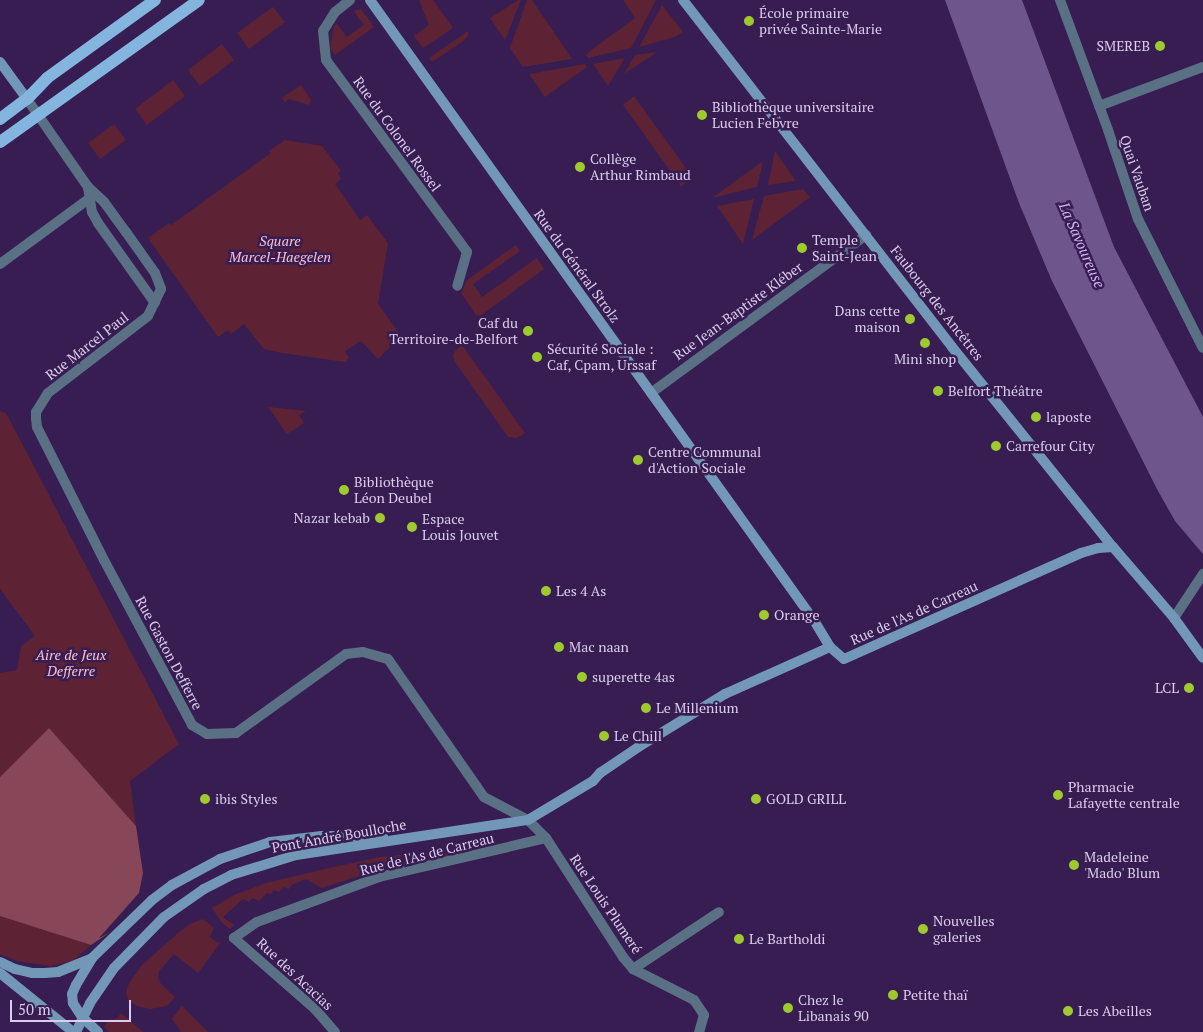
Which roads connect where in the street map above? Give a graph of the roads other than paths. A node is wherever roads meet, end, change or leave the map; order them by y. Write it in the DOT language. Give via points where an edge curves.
graph roads {
  1 [pos="155,0"];
  2 [pos="200,0"];
  3 [pos="350,0"];
  4 [pos="370,0"];
  5 [pos="684,0"];
  6 [pos="1060,0"];
  7 [pos="0,62"];
  8 [pos="1203,67"];
  9 [pos="27,99"];
  10 [pos="1099,106"];
  11 [pos="38,116"];
  12 [pos="0,119"];
  13 [pos="0,142"];
  14 [pos="88,187"];
  15 [pos="90,198"];
  16 [pos="866,235"];
  17 [pos="0,264"];
  18 [pos="457,286"];
  19 [pos="155,303"];
  20 [pos="1203,348"];
  21 [pos="651,393"];
  22 [pos="36,412"];
  23 [pos="1113,548"];
  24 [pos="1203,574"];
  25 [pos="1174,618"];
  26 [pos="830,648"];
  27 [pos="1203,658"];
  28 [pos="528,820"];
  29 [pos="414,837"];
  30 [pos="546,838"];
  31 [pos="719,912"];
  32 [pos="234,938"];
  33 [pos="92,958"];
  34 [pos="0,962"];
  35 [pos="633,969"];
  36 [pos="0,973"];
  37 [pos="74,1032"];
  38 [pos="98,1032"];
  39 [pos="335,1032"];
  40 [pos="699,1032"];
  1 -- 9 [label="main road" via="47,78"];
  2 -- 11 [label="main road"];
  3 -- 18 [label="street, Rue du Colonel Rossel" via="335,12 323,31 326,60 467,252"];
  4 -- 21 [label="street, Rue du Général Strolz"];
  5 -- 16 [label="street, Faubourg des Ancêtres"];
  6 -- 10 [label="street, Quai Vauban"];
  7 -- 9 [label="street"];
  8 -- 10 [label="street"];
  9 -- 11 [label="street"];
  9 -- 12 [label="main road"];
  10 -- 20 [label="street, Quai Vauban" via="1138,219"];
  11 -- 13 [label="main road"];
  11 -- 14 [label="street"];
  14 -- 15 [label="street"];
  14 -- 19 [label="street" via="104,202 155,273 161,288"];
  15 -- 17 [label="street"];
  15 -- 19 [label="street" via="98,223"];
  16 -- 21 [label="street, Rue Jean-Baptiste Kléber"];
  16 -- 23 [label="street, Faubourg des Ancêtres"];
  19 -- 22 [label="street, Rue Marcel Paul" via="148,316 48,393"];
  21 -- 26 [label="street, Rue du Général Strolz" via="815,622"];
  22 -- 28 [label="street, Rue Gaston Defferre" via="37,427 192,725 207,734 236,733 346,654 363,652 388,659 484,797"];
  23 -- 25 [label="street, Faubourg des Ancêtres"];
  23 -- 26 [label="street, Rue de l'As de Carreau" via="1098,548 1081,554 844,659"];
  24 -- 25 [label="street"];
  25 -- 27 [label="street, Faubourg des Ancêtres"];
  26 -- 28 [label="street" via="725,694"];
  28 -- 29 [label="street, Pont André Boulloche"];
  28 -- 30 [label="street, Rue Louis Plumeré"];
  29 -- 33 [label="street" via="299,838 270,842 220,859 159,895"];
  29 -- 37 [label="street, Pont André Boulloche, bridge" via="296,855 255,866 204,889 179,904 148,931 114,968"];
  30 -- 32 [label="street, Rue de l'As de Carreau" via="379,877 257,922"];
  30 -- 35 [label="street, Rue Louis Plumeré"];
  31 -- 35 [label="street"];
  32 -- 39 [label="street, Rue des Acacias" via="315,1008"];
  33 -- 34 [label="street" via="58,972 32,974"];
  33 -- 38 [label="street" via="72,994 73,1003 82,1017"];
  35 -- 40 [label="street, Rue Louis Plumeré" via="694,1000 704,1015"];
  36 -- 37 [label="street"];
}
